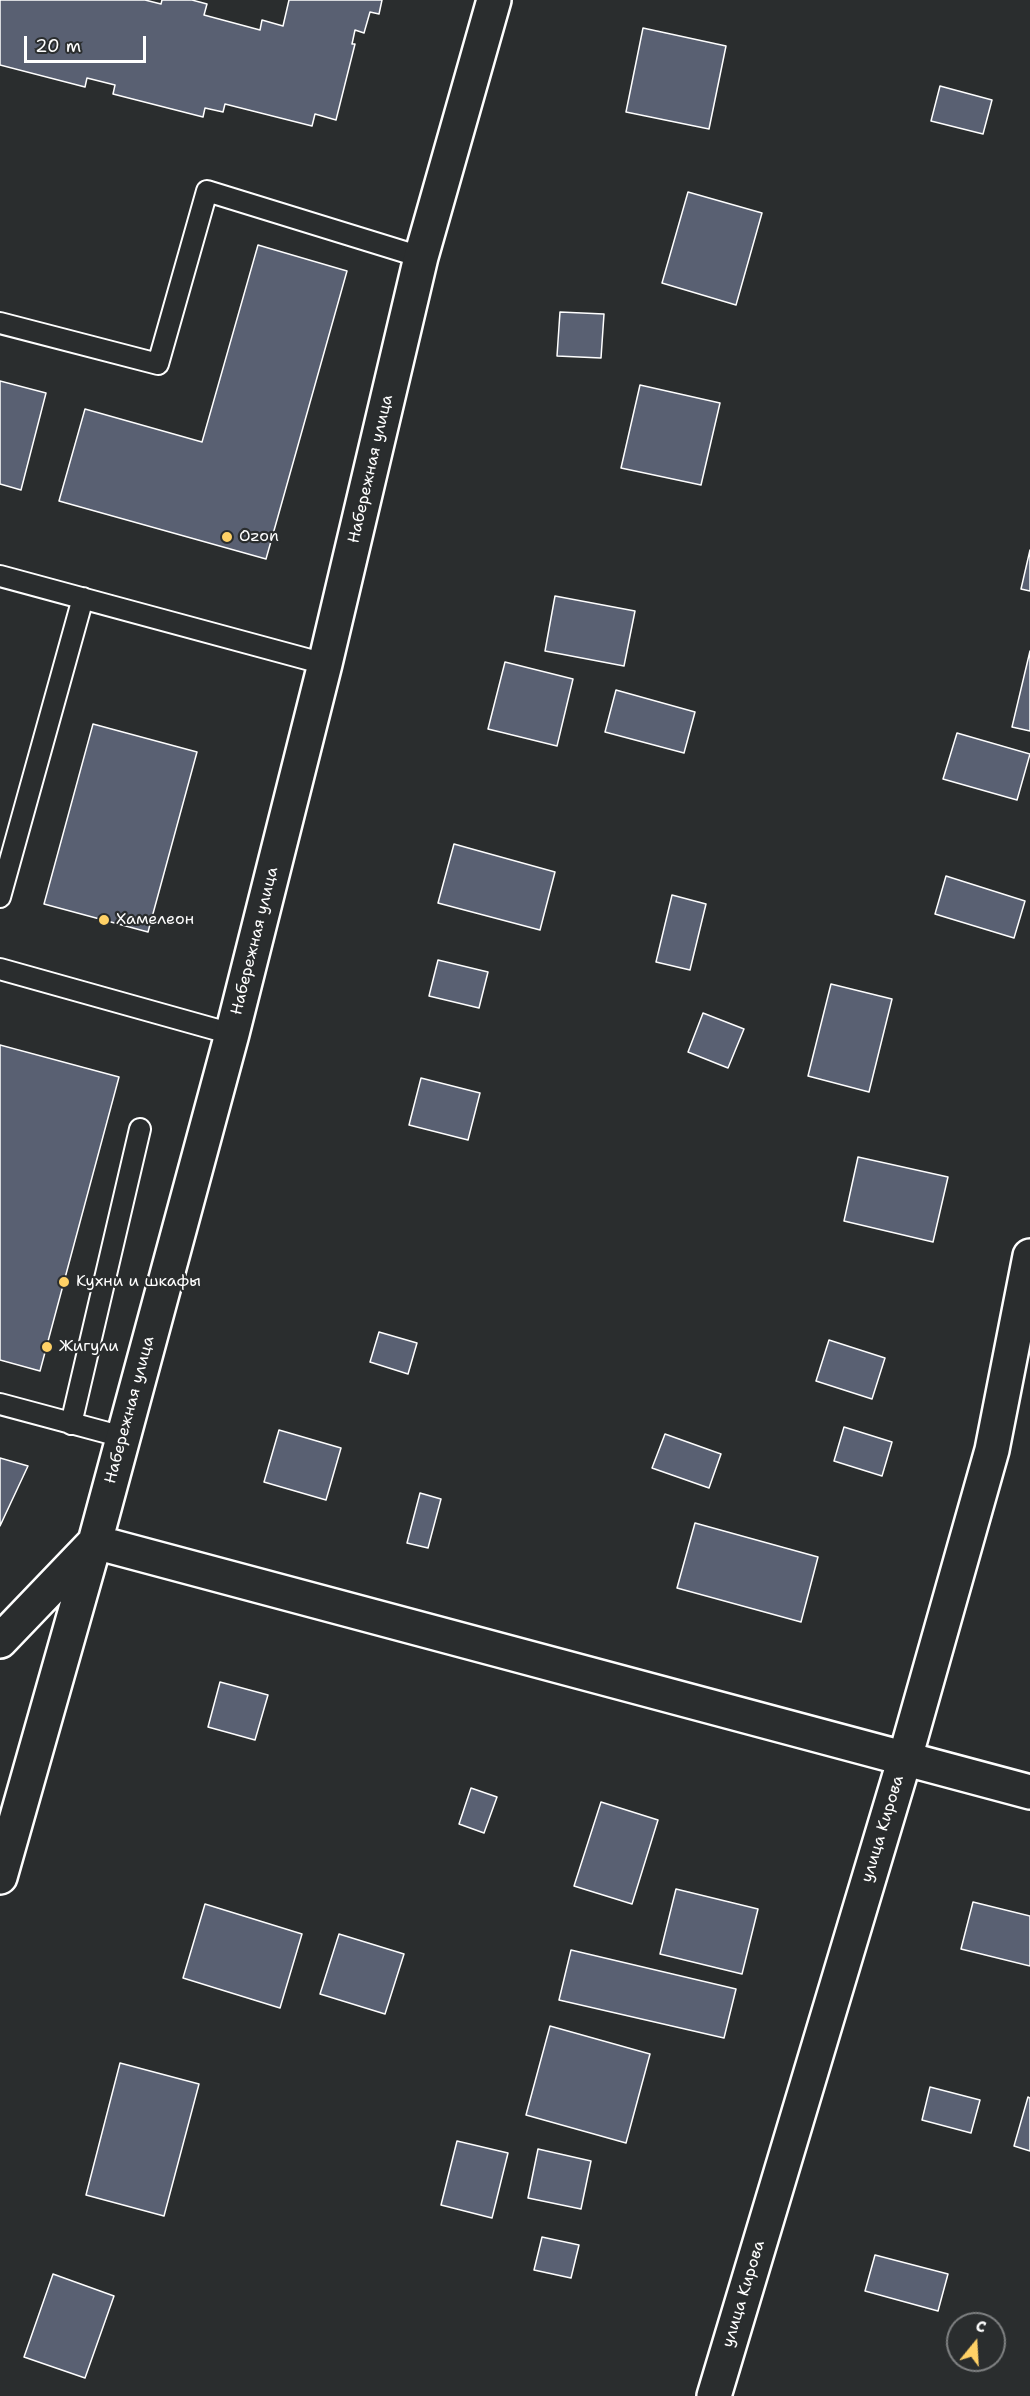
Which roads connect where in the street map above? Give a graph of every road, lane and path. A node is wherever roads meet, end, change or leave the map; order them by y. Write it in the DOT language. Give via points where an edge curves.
graph roads {
  1 [pos="494,0"];
  2 [pos="421,257"];
  3 [pos="0,322"];
  4 [pos="0,576"];
  5 [pos="83,598"];
  6 [pos="325,664"];
  7 [pos="0,897"];
  8 [pos="0,969"];
  9 [pos="232,1034"];
  10 [pos="141,1129"];
  11 [pos="1030,1256"];
  12 [pos="0,1404"];
  13 [pos="71,1424"];
  14 [pos="123,1437"];
  15 [pos="95,1542"];
  16 [pos="0,1641"];
  17 [pos="905,1758"];
  18 [pos="1030,1792"];
  19 [pos="0,1877"];
  20 [pos="714,2396"];
  1 -- 2 [label="street, Набережная улица"];
  2 -- 3 [label="lane" via="207,190 158,364"];
  2 -- 6 [label="street, Набережная улица"];
  4 -- 5 [label="lane"];
  5 -- 6 [label="lane"];
  5 -- 7 [label="lane"];
  6 -- 9 [label="street, Набережная улица"];
  8 -- 9 [label="lane"];
  9 -- 14 [label="street, Набережная улица"];
  10 -- 13 [label="lane"];
  11 -- 17 [label="street, улица Кирова" via="992,1450"];
  12 -- 13 [label="lane"];
  13 -- 14 [label="lane"];
  14 -- 15 [label="street, Набережная улица"];
  15 -- 16 [label="street"];
  15 -- 17 [label="street"];
  15 -- 19 [label="street, Набережная улица"];
  17 -- 18 [label="street"];
  17 -- 20 [label="street, улица Кирова"];
}
